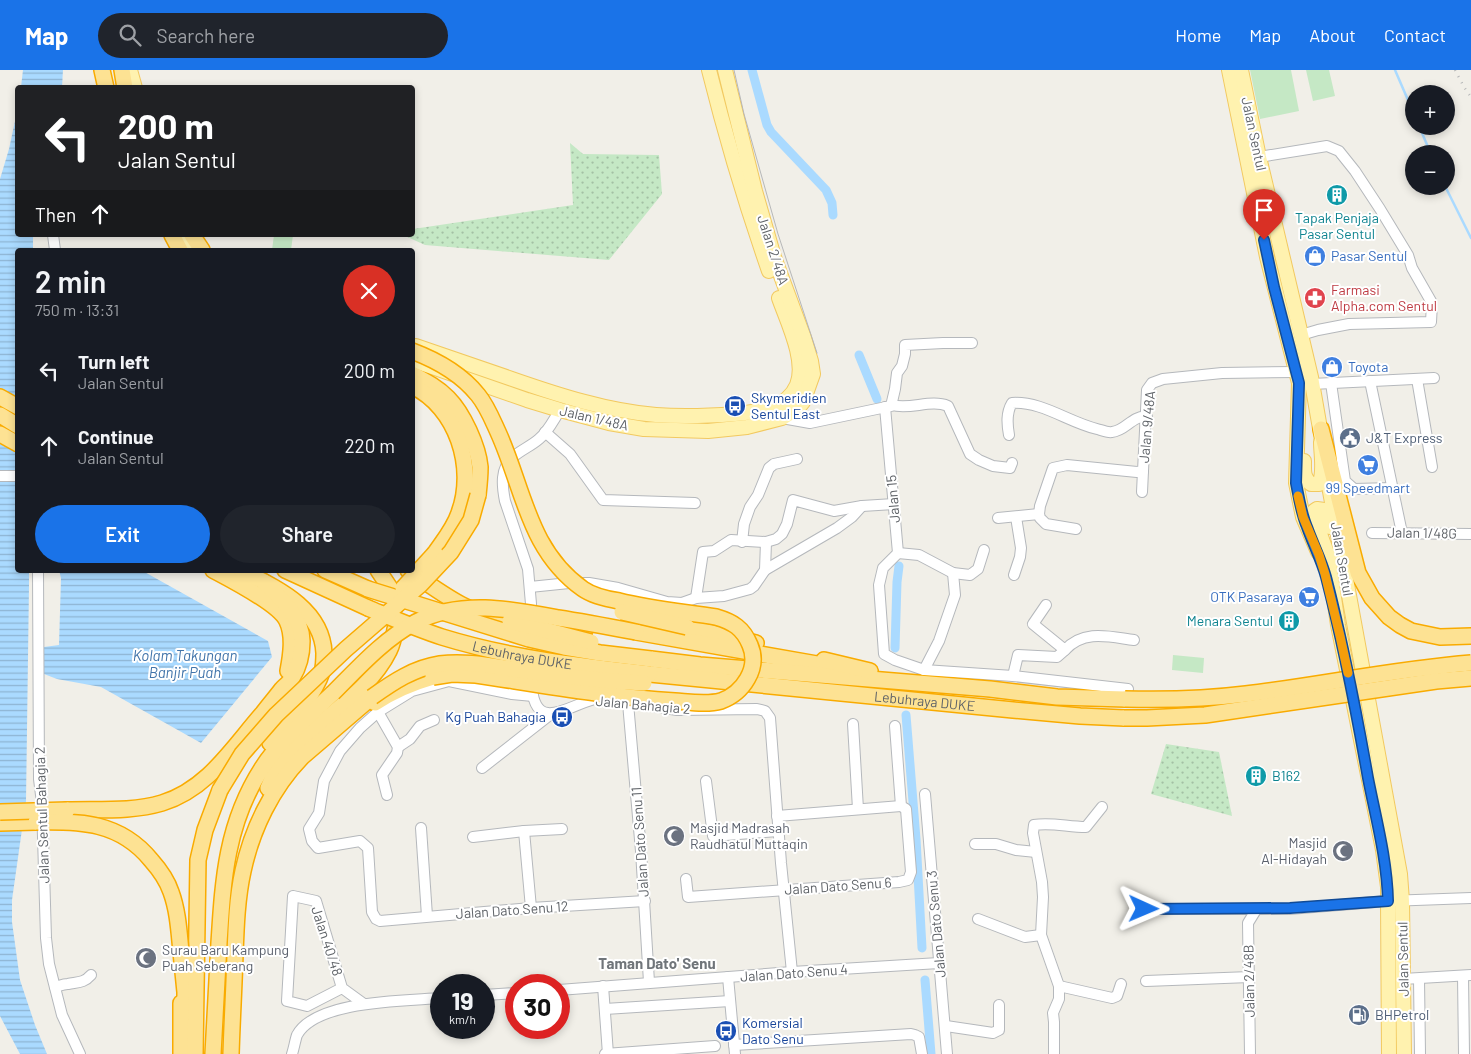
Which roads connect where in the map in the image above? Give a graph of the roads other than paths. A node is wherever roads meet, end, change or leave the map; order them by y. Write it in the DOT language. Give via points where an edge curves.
graph roads {
  1 [pos="102,70"];
  2 [pos="114,70"];
  3 [pos="122,70"];
  4 [pos="130,70"];
  5 [pos="709,70"];
  6 [pos="725,70"];
  7 [pos="1229,70"];
  8 [pos="1241,70"];
  9 [pos="105,85"];
  10 [pos="119,85"];
  11 [pos="124,85"];
  12 [pos="134,85"];
  13 [pos="1259,157"];
  14 [pos="183,237"];
  15 [pos="193,237"];
  16 [pos="201,237"];
  17 [pos="192,248"];
  18 [pos="201,248"];
  19 [pos="208,248"];
  20 [pos="1301,335"];
  21 [pos="972,343"];
  22 [pos="415,345"];
  23 [pos="415,352"];
  24 [pos="415,360"];
  25 [pos="415,361"];
  26 [pos="415,376"];
  27 [pos="1417,378"];
  28 [pos="1434,378"];
  29 [pos="1303,380"];
  30 [pos="1370,381"];
  31 [pos="1331,383"];
  32 [pos="415,387"];
  33 [pos="0,397"];
  34 [pos="794,402"];
  35 [pos="0,403"];
  36 [pos="889,406"];
  37 [pos="15,407"];
  38 [pos="15,408"];
  39 [pos="560,410"];
  40 [pos="779,412"];
  41 [pos="0,415"];
  42 [pos="1147,416"];
  43 [pos="15,424"];
  44 [pos="810,424"];
  45 [pos="1320,429"];
  46 [pos="545,432"];
  47 [pos="0,434"];
  48 [pos="1009,434"];
  49 [pos="15,442"];
  50 [pos="797,459"];
  51 [pos="1012,463"];
  52 [pos="1432,466"];
  53 [pos="1143,471"];
  54 [pos="0,476"];
  55 [pos="15,476"];
  56 [pos="1393,488"];
  57 [pos="1142,492"];
  58 [pos="695,503"];
  59 [pos="894,504"];
  60 [pos="862,506"];
  61 [pos="1039,514"];
  62 [pos="1016,517"];
  63 [pos="998,518"];
  64 [pos="1076,529"];
  65 [pos="1372,533"];
  66 [pos="1402,533"];
  67 [pos="1471,534"];
  68 [pos="742,542"];
  69 [pos="766,542"];
  70 [pos="984,550"];
  71 [pos="898,553"];
  72 [pos="765,570"];
  73 [pos="38,573"];
  74 [pos="218,573"];
  75 [pos="247,573"];
  76 [pos="292,573"];
  77 [pos="333,573"];
  78 [pos="380,573"];
  79 [pos="412,573"];
  80 [pos="953,573"];
  81 [pos="1014,575"];
  82 [pos="264,582"];
  83 [pos="530,587"];
  84 [pos="696,598"];
  85 [pos="1046,605"];
  86 [pos="530,621"];
  87 [pos="1339,630"];
  88 [pos="1356,632"];
  89 [pos="1471,636"];
  90 [pos="1134,640"];
  91 [pos="346,649"];
  92 [pos="1066,650"];
  93 [pos="649,656"];
  94 [pos="1471,663"];
  95 [pos="1012,676"];
  96 [pos="926,677"];
  97 [pos="1471,678"];
  98 [pos="650,679"];
  99 [pos="282,689"];
  100 [pos="1126,694"];
  101 [pos="628,702"];
  102 [pos="378,712"];
  103 [pos="551,714"];
  104 [pos="434,720"];
  105 [pos="852,724"];
  106 [pos="895,726"];
  107 [pos="324,738"];
  108 [pos="398,747"];
  109 [pos="482,768"];
  110 [pos="706,781"];
  111 [pos="925,794"];
  112 [pos="387,795"];
  113 [pos="901,806"];
  114 [pos="1102,807"];
  115 [pos="858,809"];
  116 [pos="0,812"];
  117 [pos="240,814"];
  118 [pos="777,816"];
  119 [pos="260,820"];
  120 [pos="0,823"];
  121 [pos="421,828"];
  122 [pos="562,830"];
  123 [pos="524,831"];
  124 [pos="778,831"];
  125 [pos="473,837"];
  126 [pos="975,844"];
  127 [pos="1036,852"];
  128 [pos="686,879"];
  129 [pos="784,890"];
  130 [pos="1471,898"];
  131 [pos="644,901"];
  132 [pos="1395,901"];
  133 [pos="532,908"];
  134 [pos="1144,909"];
  135 [pos="1256,910"];
  136 [pos="427,916"];
  137 [pos="978,920"];
  138 [pos="1041,935"];
  139 [pos="181,952"];
  140 [pos="939,963"];
  141 [pos="792,972"];
  142 [pos="91,975"];
  143 [pos="1467,976"];
  144 [pos="1250,977"];
  145 [pos="728,978"];
  146 [pos="1403,979"];
  147 [pos="1419,979"];
  148 [pos="1146,981"];
  149 [pos="649,982"];
  150 [pos="1121,984"];
  151 [pos="604,986"];
  152 [pos="1059,986"];
  153 [pos="54,987"];
  154 [pos="342,988"];
  155 [pos="570,989"];
  156 [pos="430,999"];
  157 [pos="730,1001"];
  158 [pos="364,1004"];
  159 [pos="999,1005"];
  160 [pos="605,1009"];
  161 [pos="946,1026"];
  162 [pos="715,1046"];
  163 [pos="734,1049"];
  164 [pos="80,1054"];
  165 [pos="181,1054"];
  166 [pos="185,1054"];
  167 [pos="195,1054"];
  168 [pos="213,1054"];
  169 [pos="231,1054"];
  170 [pos="292,1054"];
  171 [pos="607,1054"];
  172 [pos="922,1054"];
  173 [pos="948,1054"];
  174 [pos="1054,1054"];
  175 [pos="1250,1054"];
  176 [pos="1389,1054"];
  177 [pos="1404,1054"];
  178 [pos="1420,1054"];
  179 [pos="1464,1054"];
  1 -- 9 [label="highway"];
  2 -- 10 [label="main road"];
  3 -- 11 [label="highway"];
  4 -- 12 [label="main road"];
  5 -- 34 [label="main road, Jalan 2/48A" via="745,199 795,344 800,364"];
  6 -- 34 [label="main road, Jalan 2/48A" via="774,257 811,362 813,374 803,402"];
  7 -- 29 [label="main road, Jalan Sentul" via="1267,257"];
  8 -- 13 [label="main road, Jalan Sentul"];
  13 -- 20 [label="main road, Jalan Sentul"];
  13 -- 20 [label="street" via="1327,146 1339,151 1380,209 1432,303 1431,322 1349,324"];
  14 -- 17 [label="main road"];
  15 -- 18 [label="highway"];
  16 -- 19 [label="main road"];
  20 -- 29 [label="main road, Jalan Sentul"];
  21 -- 36 [label="street, Jalan 15" via="905,345 904,360"];
  22 -- 40 [label="main road, Jalan 1/48A" via="554,394 612,409 655,415 710,416"];
  23 -- 107 [label="highway, bridge" via="458,376 478,394 504,446 529,519 557,565 584,590 604,598 728,621 745,634 752,650 752,669 743,687 719,702 648,700 476,676 452,674 433,677 387,695"];
  24 -- 39 [label="main road, Jalan 1/48A"];
  25 -- 96 [label="highway, bridge" via="450,380 468,398 496,449 536,552 547,568 576,594 595,604 636,616 786,652"];
  26 -- 91 [label="highway, bridge" via="449,399 462,418 474,441 480,467 478,495 471,520 451,552 402,602"];
  27 -- 28 [label="street"];
  27 -- 30 [label="street"];
  27 -- 52 [label="street"];
  29 -- 31 [label="street"];
  29 -- 42 [label="street, Jalan 9/48A" via="1222,373 1163,379 1152,383 1147,390"];
  29 -- 45 [label="main road, Jalan Sentul"];
  29 -- 45 [label="main road" via="1304,477 1311,484 1319,484 1321,480"];
  29 -- 87 [label="main road, Jalan Sentul" via="1296,483 1303,517 1319,555"];
  30 -- 31 [label="street"];
  30 -- 56 [label="street"];
  31 -- 56 [label="street" via="1345,481 1354,488"];
  32 -- 91 [label="highway, bridge" via="440,407 455,430 462,451 464,497 459,514 439,546"];
  33 -- 37 [label="highway"];
  34 -- 40 [label="main road"];
  34 -- 44 [label="street" via="800,417"];
  35 -- 38 [label="highway"];
  36 -- 44 [label="street"];
  36 -- 51 [label="street" via="942,403 948,406 970,454 994,466 1010,468"];
  36 -- 59 [label="street, Jalan 15"];
  39 -- 40 [label="main road, Jalan 1/48A" via="644,429 708,431 747,427"];
  39 -- 46 [label="street"];
  40 -- 44 [label="street"];
  41 -- 43 [label="highway"];
  42 -- 48 [label="street" via="1140,416 1112,432 1088,427 1025,402 1012,403 1008,409"];
  42 -- 53 [label="street, Jalan 9/48A"];
  45 -- 88 [label="main road, Jalan Sentul"];
  45 -- 89 [label="highway" via="1358,573 1372,598 1381,609 1411,631 1428,636"];
  46 -- 58 [label="street" via="570,454 603,500"];
  46 -- 83 [label="street" via="511,459 502,477 504,496 528,569"];
  47 -- 49 [label="highway"];
  50 -- 68 [label="street" via="769,468 750,507"];
  53 -- 57 [label="street"];
  53 -- 61 [label="street, Jalan 9/48A" via="1067,464 1053,468"];
  54 -- 55 [label="street"];
  56 -- 66 [label="street"];
  59 -- 60 [label="street"];
  59 -- 71 [label="street, Jalan 15"];
  60 -- 69 [label="street" via="834,511 793,500 782,534"];
  60 -- 72 [label="street" via="837,528"];
  61 -- 62 [label="street"];
  61 -- 64 [label="street" via="1046,524"];
  62 -- 63 [label="street"];
  62 -- 81 [label="street" via="1021,548"];
  65 -- 66 [label="street, Jalan 1/48G"];
  66 -- 67 [label="street, Jalan 1/48G"];
  68 -- 69 [label="street"];
  68 -- 84 [label="street" via="731,540 714,551 703,552"];
  69 -- 72 [label="street"];
  70 -- 80 [label="street" via="978,569 970,575"];
  71 -- 80 [label="street" via="919,555"];
  71 -- 96 [label="street" via="883,568 879,585 884,654"];
  72 -- 84 [label="street" via="750,589 724,596"];
  73 -- 153 [label="street, Jalan Sentul Bahagia 2" via="39,779 46,938"];
  74 -- 99 [label="highway" via="270,603 286,619 291,634 291,650"];
  75 -- 82 [label="highway"];
  76 -- 98 [label="highway, Lebuhraya DUKE, bridge" via="435,635 488,649"];
  77 -- 93 [label="highway, Lebuhraya DUKE, bridge" via="368,589 529,638 600,653"];
  78 -- 119 [label="highway" via="390,588 396,608 390,650 366,683 292,750 270,782"];
  79 -- 93 [label="highway, bridge" via="476,613"];
  80 -- 96 [label="street" via="955,595"];
  82 -- 99 [label="highway" via="281,598 301,630 299,665"];
  82 -- 117 [label="highway" via="300,606 318,628 322,638 323,671 306,701 248,772"];
  83 -- 84 [label="street" via="590,583 666,602 682,603"];
  83 -- 86 [label="street"];
  85 -- 92 [label="street" via="1033,624"];
  87 -- 88 [label="main road" via="1328,556 1313,515 1317,509 1327,514"];
  87 -- 132 [label="main road, Jalan Sentul" via="1388,887"];
  88 -- 132 [label="main road, Jalan Sentul" via="1400,874"];
  90 -- 92 [label="street" via="1094,635 1072,642"];
  91 -- 167 [label="highway, bridge" via="276,716 242,754 220,790 204,830 198,860"];
  92 -- 95 [label="street" via="1058,657 1018,655"];
  93 -- 96 [label="highway, Lebuhraya DUKE" via="700,665"];
  94 -- 100 [label="highway, Lebuhraya DUKE, bridge" via="1246,694 1194,698"];
  95 -- 96 [label="street"];
  95 -- 100 [label="street"];
  96 -- 100 [label="highway, Lebuhraya DUKE" via="1057,697"];
  96 -- 117 [label="highway, bridge" via="511,610 471,608 447,611 416,622 383,644 278,748 263,766"];
  97 -- 98 [label="highway, Lebuhraya DUKE, bridge" via="1204,715 1147,718 1080,716 762,684"];
  98 -- 107 [label="highway, bridge" via="607,681 500,667 440,664 400,678"];
  99 -- 116 [label="highway, bridge" via="213,771 192,789 162,803 135,808"];
  101 -- 103 [label="street, Jalan Bahagia 2" via="592,699"];
  101 -- 118 [label="street, Jalan Bahagia 2" via="677,710 765,711 770,718"];
  101 -- 131 [label="street, Jalan Dato Senu 11"];
  102 -- 103 [label="street" via="412,691 449,681 512,694 532,692 540,710"];
  102 -- 108 [label="street"];
  102 -- 136 [label="street, Jalan Dato Senu 12" via="340,751 324,781 318,813 309,829 318,848 360,841 368,848 372,912 376,919"];
  103 -- 109 [label="street"];
  104 -- 108 [label="street" via="420,726"];
  105 -- 115 [label="street"];
  106 -- 113 [label="street, Jalan Dato Senu 6"];
  107 -- 119 [label="highway" via="285,776"];
  108 -- 112 [label="street" via="382,775"];
  110 -- 124 [label="street" via="713,836"];
  111 -- 140 [label="street, Jalan Dato Senu 3"];
  113 -- 115 [label="street"];
  113 -- 129 [label="street, Jalan Dato Senu 6" via="906,808 911,872 908,880"];
  114 -- 127 [label="street" via="1086,827 1034,825"];
  115 -- 118 [label="street"];
  117 -- 168 [label="highway" via="229,850 223,888"];
  118 -- 124 [label="street"];
  119 -- 169 [label="highway" via="240,888"];
  120 -- 139 [label="highway, bridge" via="68,821 91,824 134,841 161,871 171,890 177,911"];
  121 -- 136 [label="street"];
  122 -- 123 [label="street"];
  123 -- 125 [label="street"];
  123 -- 133 [label="street"];
  124 -- 129 [label="street"];
  126 -- 127 [label="street" via="996,844"];
  127 -- 138 [label="street" via="1041,872"];
  128 -- 129 [label="street, Jalan Dato Senu 6" via="688,897"];
  129 -- 141 [label="street"];
  130 -- 132 [label="street"];
  131 -- 133 [label="street, Jalan Dato Senu 12"];
  131 -- 149 [label="street, Jalan Dato Senu 11"];
  132 -- 135 [label="street"];
  132 -- 146 [label="main road, Jalan Sentul"];
  132 -- 176 [label="main road, Jalan Sentul"];
  133 -- 136 [label="street, Jalan Dato Senu 12"];
  134 -- 135 [label="street"];
  135 -- 144 [label="street, Jalan 2/48B" via="1248,922"];
  137 -- 138 [label="street" via="1025,937"];
  138 -- 152 [label="street"];
  139 -- 165 [label="highway"];
  139 -- 166 [label="highway"];
  140 -- 141 [label="street, Jalan Dato Senu 4"];
  140 -- 161 [label="street, Jalan Dato Senu 3"];
  141 -- 145 [label="street, Jalan Dato Senu 4"];
  142 -- 153 [label="street" via="78,983"];
  143 -- 147 [label="street"];
  143 -- 179 [label="street"];
  144 -- 148 [label="street"];
  144 -- 175 [label="street, Jalan 2/48B"];
  145 -- 149 [label="street, Jalan Dato Senu 4"];
  145 -- 157 [label="street"];
  146 -- 147 [label="street"];
  146 -- 177 [label="main road, Jalan Sentul"];
  147 -- 178 [label="street"];
  149 -- 151 [label="street, Jalan Dato Senu 4"];
  150 -- 152 [label="street" via="1117,996 1112,998"];
  151 -- 155 [label="street, Jalan Dato Senu 4"];
  151 -- 160 [label="street"];
  152 -- 174 [label="street" via="1060,999 1052,1012"];
  153 -- 164 [label="street, Jalan Sentul Bahagia 2" via="62,1015"];
  154 -- 154 [label="street, Jalan 40/48" via="307,1006 287,1001 293,896 316,901"];
  154 -- 158 [label="street, Jalan 40/48"];
  156 -- 158 [label="street"];
  157 -- 160 [label="street"];
  157 -- 163 [label="street"];
  158 -- 170 [label="street" via="320,1016 307,1025 297,1035"];
  159 -- 161 [label="street" via="999,1030 993,1033"];
  160 -- 171 [label="street"];
  161 -- 173 [label="street, Jalan Dato Senu 3"];
  162 -- 171 [label="street"];
  163 -- 172 [label="street" via="911,1034 919,1037"];
}
